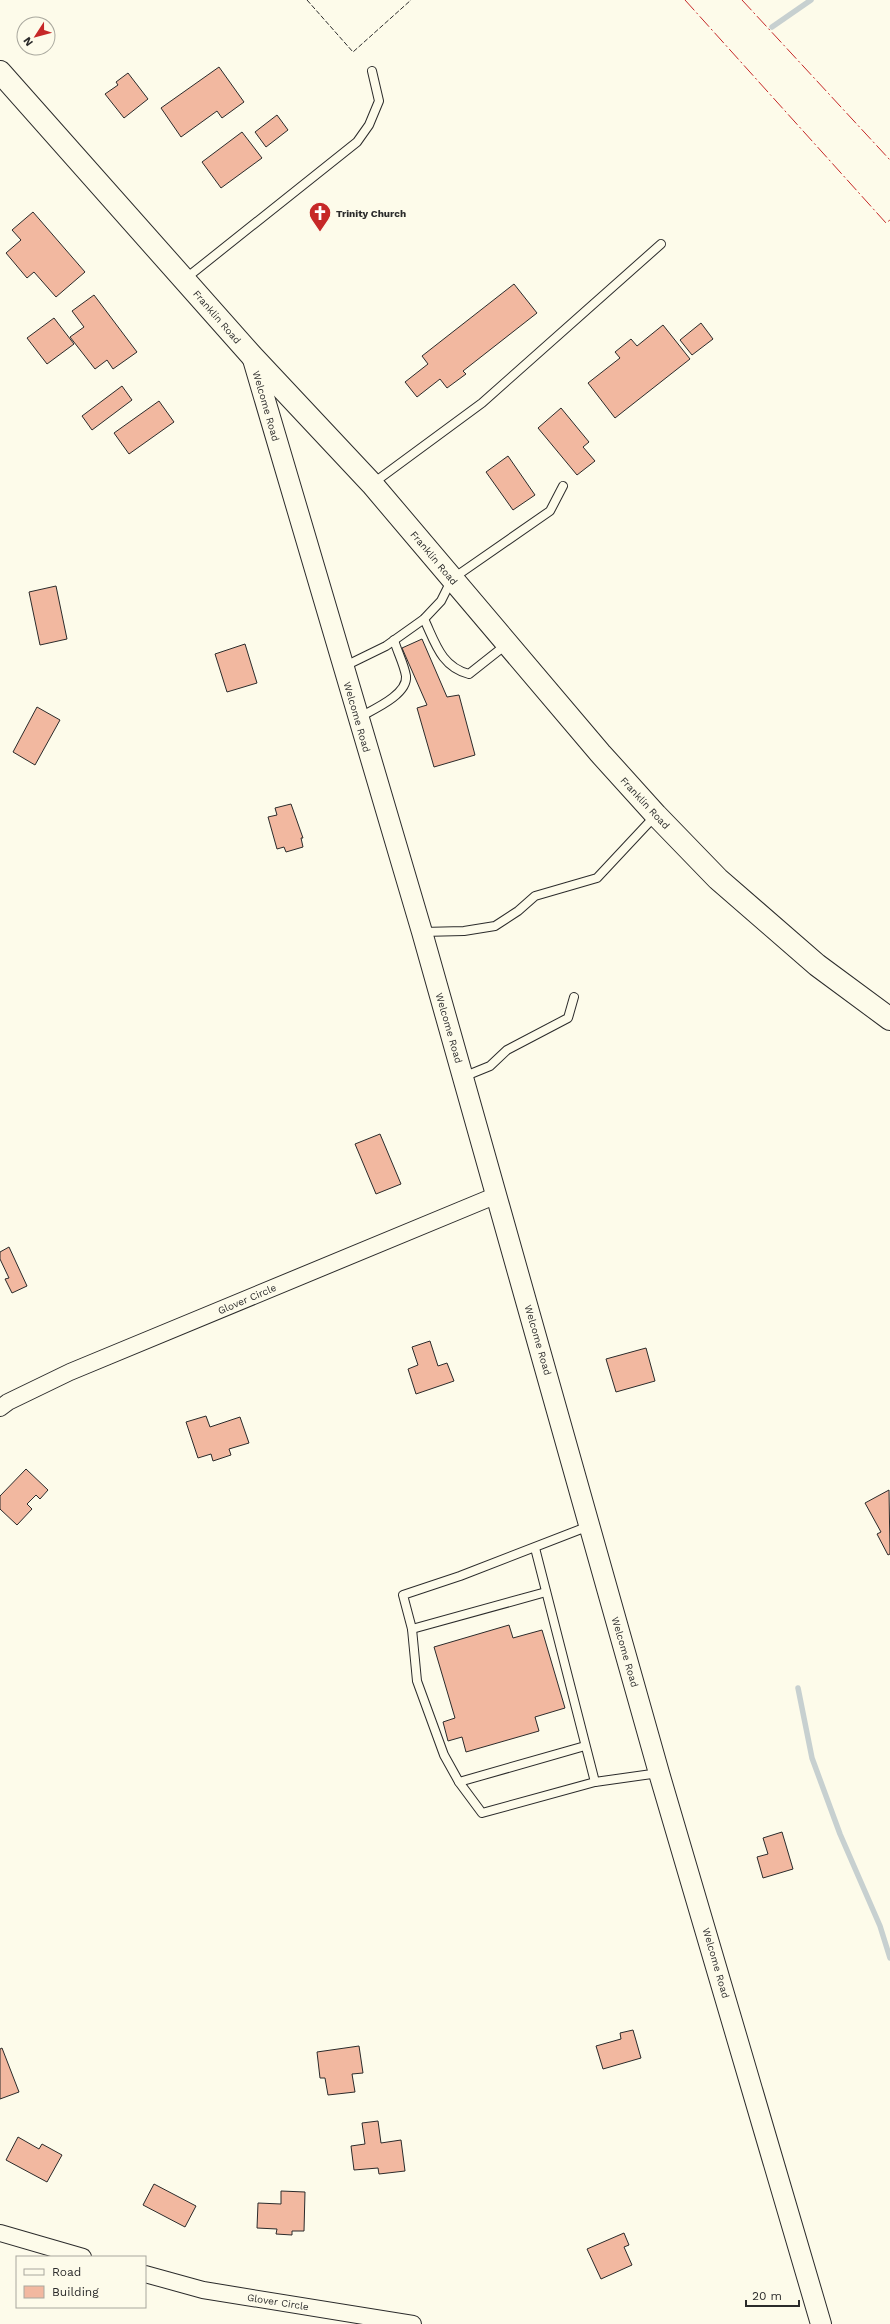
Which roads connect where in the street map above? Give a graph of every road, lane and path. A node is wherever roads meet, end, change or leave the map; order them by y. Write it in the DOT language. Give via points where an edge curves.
graph roads {
  1 [pos="372,71"];
  2 [pos="0,72"];
  3 [pos="661,244"];
  4 [pos="185,279"];
  5 [pos="252,356"];
  6 [pos="372,484"];
  7 [pos="563,486"];
  8 [pos="452,579"];
  9 [pos="424,619"];
  10 [pos="394,640"];
  11 [pos="508,644"];
  12 [pos="343,668"];
  13 [pos="358,718"];
  14 [pos="656,815"];
  15 [pos="422,932"];
  16 [pos="574,997"];
  17 [pos="890,1019"];
  18 [pos="462,1077"];
  19 [pos="497,1195"];
  20 [pos="0,1408"];
  21 [pos="590,1526"];
  22 [pos="535,1548"];
  23 [pos="546,1592"];
  24 [pos="412,1629"];
  25 [pos="585,1746"];
  26 [pos="659,1773"];
  27 [pos="459,1782"];
  28 [pos="595,1782"];
  29 [pos="0,2233"];
  30 [pos="80,2256"];
  31 [pos="146,2274"];
  32 [pos="413,2324"];
  33 [pos="821,2324"];
  1 -- 4 [label="lane" via="379,101 369,125 357,142"];
  2 -- 4 [label="main road, Franklin Road"];
  3 -- 6 [label="lane" via="482,403"];
  4 -- 5 [label="main road, Franklin Road"];
  5 -- 6 [label="main road, Franklin Road"];
  5 -- 12 [label="street, Welcome Road"];
  6 -- 8 [label="main road, Franklin Road"];
  7 -- 8 [label="lane" via="550,511"];
  8 -- 9 [label="lane" via="441,601"];
  8 -- 11 [label="main road, Franklin Road"];
  9 -- 10 [label="lane"];
  9 -- 11 [label="lane" via="439,651 457,671 469,674"];
  10 -- 12 [label="lane"];
  10 -- 13 [label="lane" via="406,677 403,687 395,696"];
  11 -- 14 [label="main road, Franklin Road"];
  12 -- 13 [label="street, Welcome Road"];
  13 -- 15 [label="street, Welcome Road"];
  14 -- 15 [label="lane" via="597,878 535,896 495,926 464,931"];
  14 -- 17 [label="main road, Franklin Road" via="718,879 817,965"];
  15 -- 18 [label="street, Welcome Road"];
  16 -- 18 [label="lane" via="568,1018 507,1050 490,1066"];
  18 -- 19 [label="street, Welcome Road"];
  19 -- 20 [label="street, Glover Circle" via="70,1372"];
  19 -- 21 [label="street, Welcome Road"];
  21 -- 22 [label="lane"];
  21 -- 26 [label="street, Welcome Road"];
  22 -- 23 [label="lane"];
  22 -- 24 [label="lane" via="403,1595"];
  23 -- 24 [label="lane"];
  23 -- 25 [label="lane"];
  24 -- 27 [label="lane" via="417,1681 444,1755"];
  25 -- 27 [label="lane"];
  25 -- 28 [label="lane"];
  26 -- 28 [label="lane"];
  26 -- 33 [label="street, Welcome Road"];
  27 -- 28 [label="lane" via="482,1813"];
  29 -- 30 [label="street"];
  31 -- 32 [label="street, Glover Circle" via="203,2290"];
}
